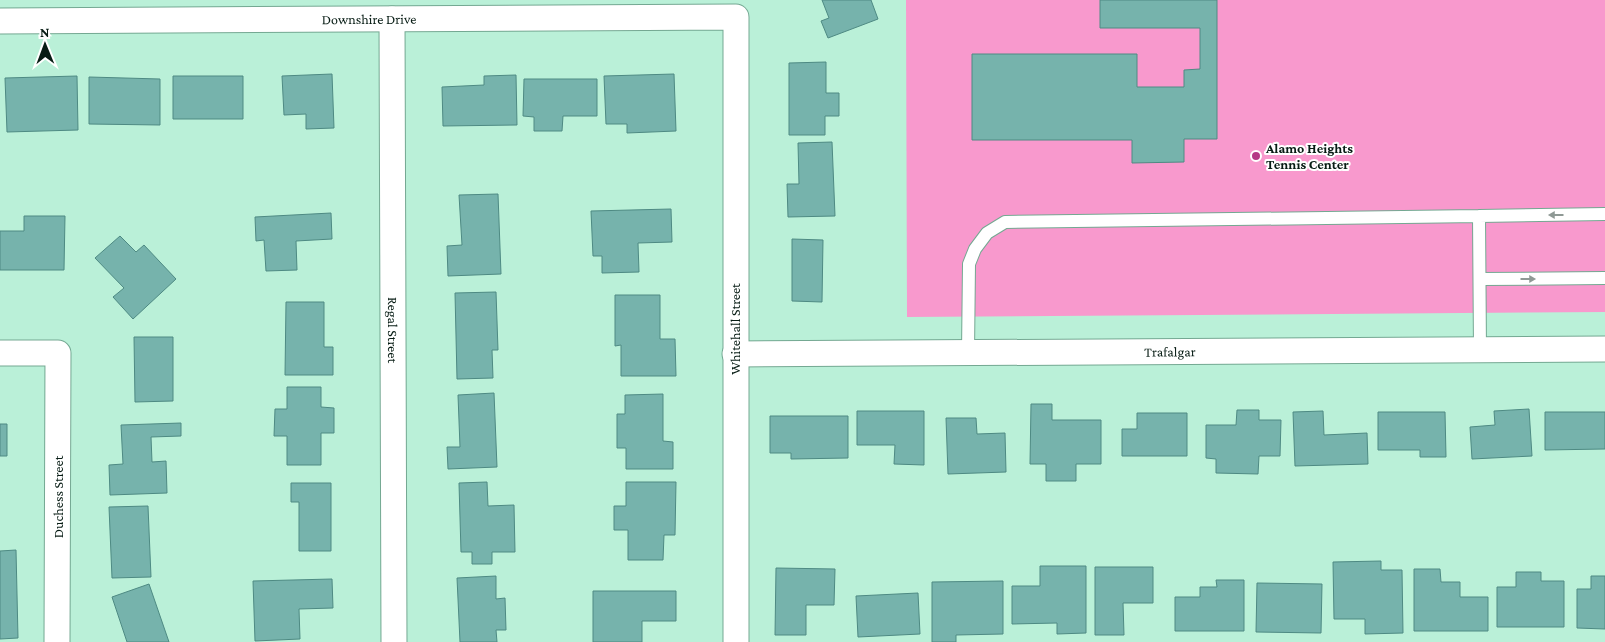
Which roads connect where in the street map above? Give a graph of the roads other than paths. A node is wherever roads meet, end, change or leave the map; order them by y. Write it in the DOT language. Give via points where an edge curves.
graph roads {
  1 [pos="609,9"];
  2 [pos="736,17"];
  3 [pos="392,19"];
  4 [pos="0,21"];
  5 [pos="1605,214"];
  6 [pos="1479,216"];
  7 [pos="1605,278"];
  8 [pos="1480,279"];
  9 [pos="1605,349"];
  10 [pos="1480,350"];
  11 [pos="968,352"];
  12 [pos="0,353"];
  13 [pos="735,354"];
  14 [pos="57,642"];
  15 [pos="394,642"];
  16 [pos="736,642"];
  1 -- 2 [label="street, Downshire Drive"];
  1 -- 3 [label="street, Downshire Drive"];
  2 -- 13 [label="street, Whitehall Street"];
  3 -- 4 [label="street, Downshire Drive"];
  3 -- 15 [label="street, Regal Street"];
  5 -- 6 [label="lane, one-way"];
  6 -- 8 [label="lane"];
  6 -- 11 [label="lane" via="1005,222 987,233 969,264"];
  8 -- 7 [label="lane, one-way"];
  8 -- 10 [label="lane"];
  9 -- 10 [label="street, Trafalgar"];
  10 -- 11 [label="street, Trafalgar"];
  11 -- 13 [label="street, Trafalgar"];
  12 -- 14 [label="street, Duchess Street" via="58,353"];
  13 -- 16 [label="street, Whitehall Street"];
}
